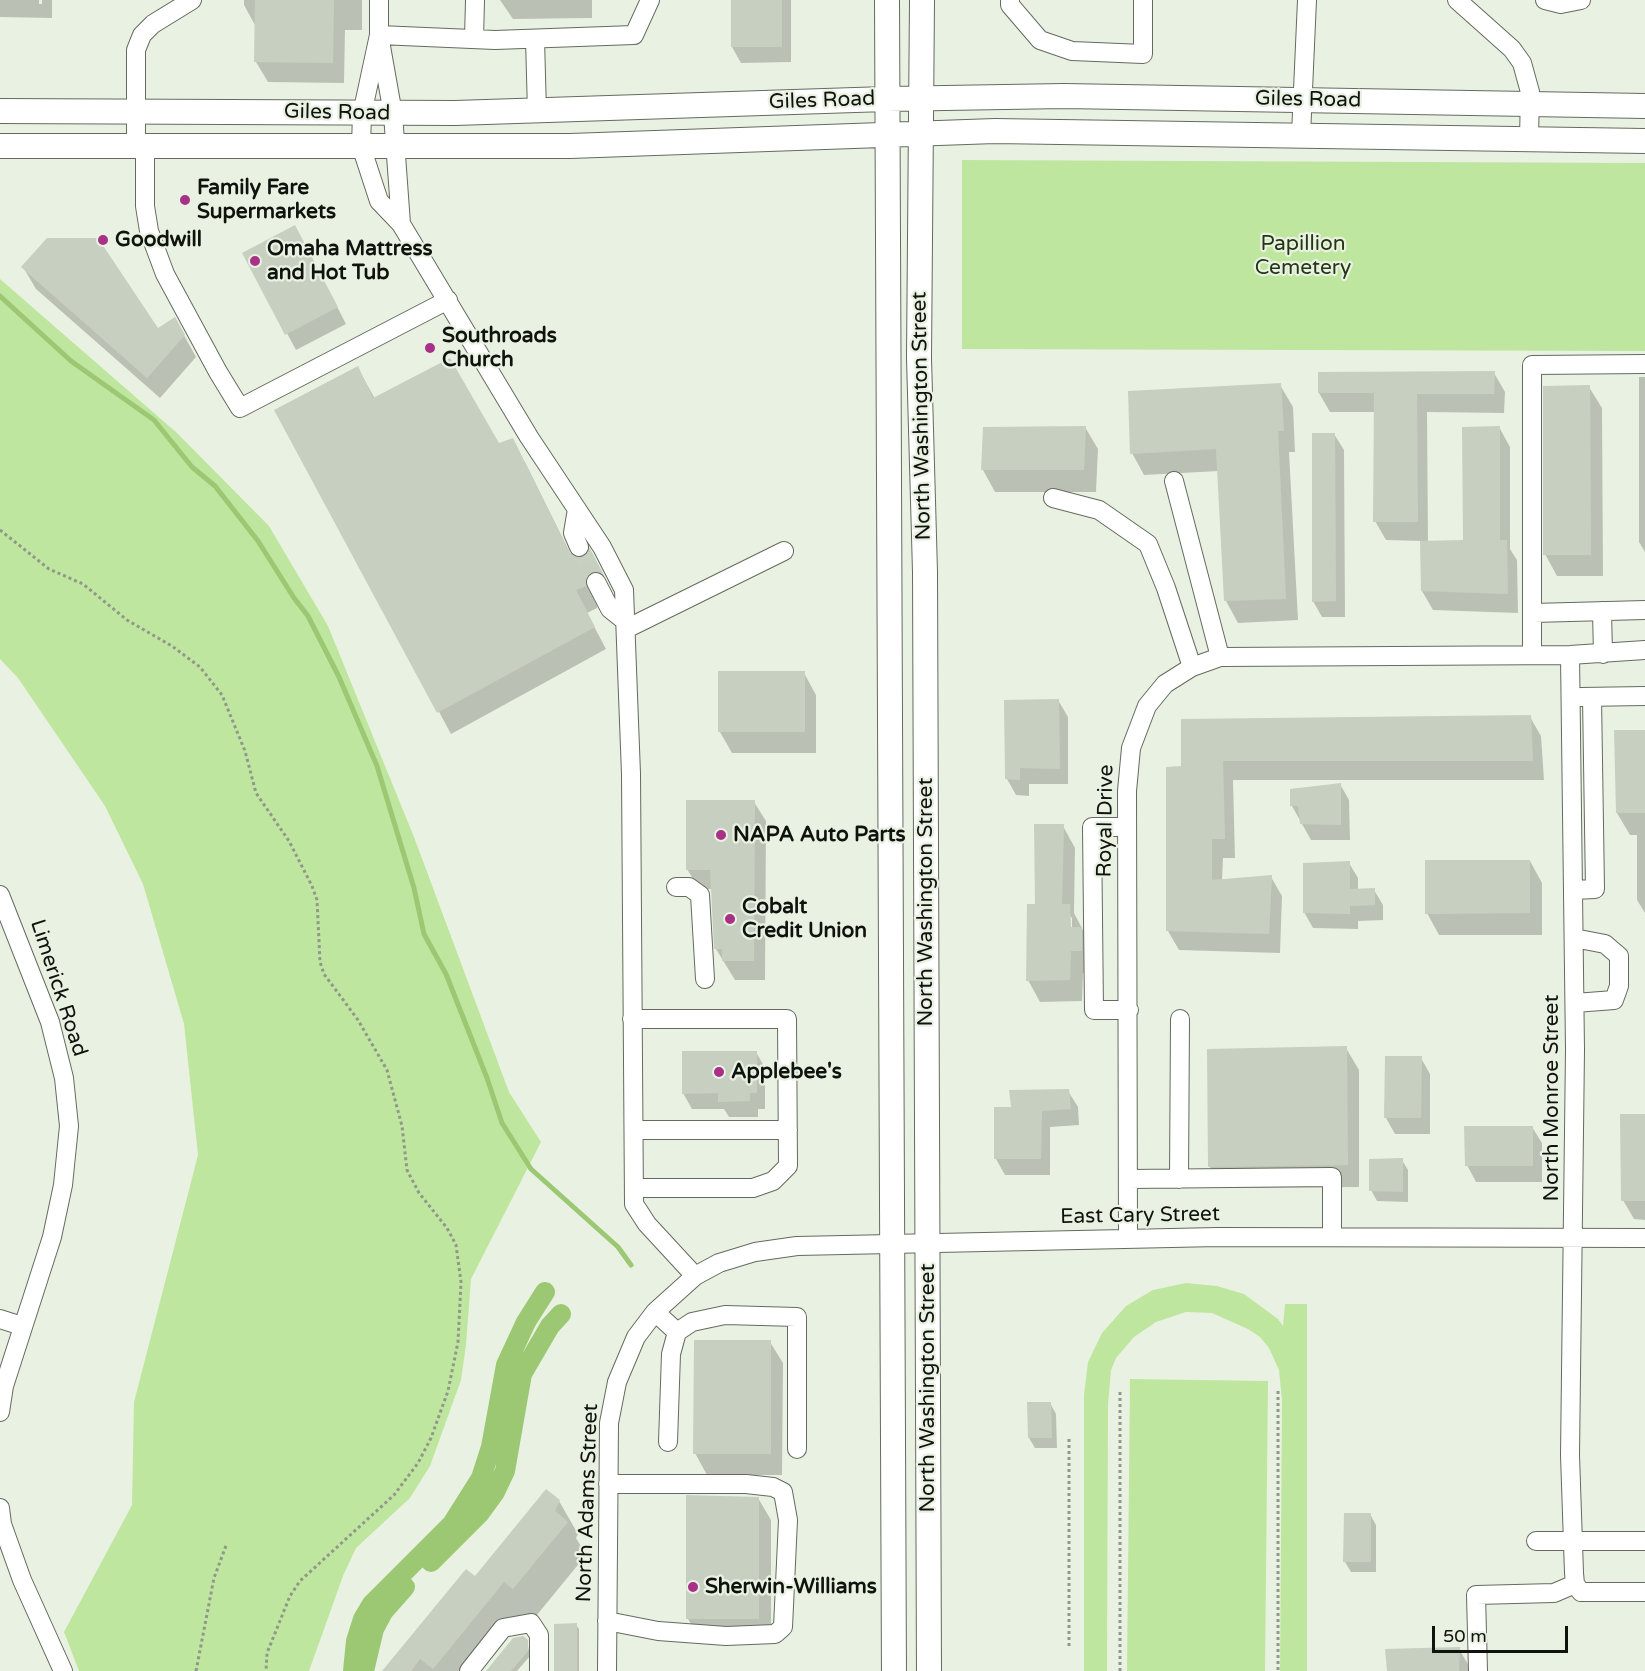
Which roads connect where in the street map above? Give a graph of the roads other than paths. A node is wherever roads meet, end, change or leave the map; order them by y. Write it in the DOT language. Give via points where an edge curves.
graph roads {
  1 [pos="192,0"];
  2 [pos="379,0"];
  3 [pos="475,0"];
  4 [pos="650,0"];
  5 [pos="887,0"];
  6 [pos="922,0"];
  7 [pos="1010,0"];
  8 [pos="1143,0"];
  9 [pos="1307,0"];
  10 [pos="1457,0"];
  11 [pos="1545,0"];
  12 [pos="1581,0"];
  13 [pos="379,35"];
  14 [pos="474,39"];
  15 [pos="535,39"];
  16 [pos="922,98"];
  17 [pos="886,99"];
  18 [pos="1303,100"];
  19 [pos="1530,104"];
  20 [pos="1645,105"];
  21 [pos="0,111"];
  22 [pos="136,111"];
  23 [pos="537,112"];
  24 [pos="362,114"];
  25 [pos="393,114"];
  26 [pos="922,134"];
  27 [pos="886,135"];
  28 [pos="1301,135"];
  29 [pos="1529,139"];
  30 [pos="1645,141"];
  31 [pos="141,144"];
  32 [pos="394,145"];
  33 [pos="0,146"];
  34 [pos="362,146"];
  35 [pos="401,224"];
  36 [pos="448,300"];
  37 [pos="1645,364"];
  38 [pos="1173,481"];
  39 [pos="1053,498"];
  40 [pos="577,509"];
  41 [pos="579,547"];
  42 [pos="784,550"];
  43 [pos="596,582"];
  44 [pos="1645,610"];
  45 [pos="1602,611"];
  46 [pos="1533,613"];
  47 [pos="626,625"];
  48 [pos="1645,650"];
  49 [pos="1532,654"];
  50 [pos="1603,654"];
  51 [pos="1570,655"];
  52 [pos="1220,657"];
  53 [pos="1192,667"];
  54 [pos="1573,696"];
  55 [pos="1645,696"];
  56 [pos="1592,697"];
  57 [pos="1126,827"];
  58 [pos="1572,848"];
  59 [pos="1594,848"];
  60 [pos="676,886"];
  61 [pos="1573,890"];
  62 [pos="0,896"];
  63 [pos="1574,938"];
  64 [pos="705,979"];
  65 [pos="1575,1003"];
  66 [pos="1129,1010"];
  67 [pos="632,1019"];
  68 [pos="1180,1019"];
  69 [pos="634,1130"];
  70 [pos="788,1130"];
  71 [pos="1128,1179"];
  72 [pos="1179,1179"];
  73 [pos="634,1188"];
  74 [pos="1332,1238"];
  75 [pos="1574,1238"];
  76 [pos="1645,1238"];
  77 [pos="1128,1239"];
  78 [pos="891,1244"];
  79 [pos="927,1244"];
  80 [pos="694,1276"];
  81 [pos="655,1312"];
  82 [pos="0,1319"];
  83 [pos="22,1326"];
  84 [pos="677,1332"];
  85 [pos="0,1412"];
  86 [pos="668,1442"];
  87 [pos="797,1449"];
  88 [pos="608,1484"];
  89 [pos="0,1508"];
  90 [pos="1536,1540"];
  91 [pos="1573,1540"];
  92 [pos="1645,1541"];
  93 [pos="6,1556"];
  94 [pos="1575,1584"];
  95 [pos="1645,1592"];
  96 [pos="607,1621"];
  97 [pos="63,1671"];
  98 [pos="469,1671"];
  99 [pos="539,1671"];
  100 [pos="607,1671"];
  101 [pos="894,1671"];
  102 [pos="929,1671"];
  103 [pos="1478,1671"];
  1 -- 22 [label="street" via="142,35 136,50"];
  2 -- 13 [label="street"];
  3 -- 14 [label="street"];
  4 -- 15 [label="street" via="634,35"];
  5 -- 17 [label="main road, North Washington Street"];
  6 -- 16 [label="main road, North Washington Street"];
  7 -- 8 [label="street" via="1040,40 1072,51 1143,54"];
  9 -- 18 [label="street"];
  10 -- 19 [label="street" via="1518,56"];
  11 -- 12 [label="street" via="1561,4"];
  13 -- 14 [label="street"];
  13 -- 24 [label="street"];
  13 -- 25 [label="street"];
  14 -- 15 [label="street"];
  15 -- 23 [label="street"];
  16 -- 17 [label="main road, Giles Road"];
  16 -- 18 [label="main road, Giles Road"];
  16 -- 26 [label="main road, North Washington Street"];
  17 -- 23 [label="main road, Giles Road"];
  17 -- 27 [label="main road, North Washington Street"];
  18 -- 19 [label="main road, Giles Road"];
  18 -- 28 [label="street"];
  19 -- 20 [label="main road, Giles Road"];
  19 -- 29 [label="street"];
  21 -- 22 [label="main road, Giles Road"];
  22 -- 24 [label="main road, Giles Road"];
  22 -- 31 [label="street"];
  23 -- 25 [label="main road, Giles Road"];
  24 -- 25 [label="main road, Giles Road"];
  24 -- 34 [label="street"];
  25 -- 32 [label="street"];
  26 -- 27 [label="main road, Giles Road"];
  26 -- 28 [label="main road, Giles Road" via="1006,131"];
  26 -- 79 [label="main road, North Washington Street" via="919,358 925,572"];
  27 -- 32 [label="main road, Giles Road" via="570,146"];
  27 -- 78 [label="main road, North Washington Street"];
  28 -- 29 [label="main road, Giles Road"];
  29 -- 30 [label="main road, Giles Road"];
  31 -- 33 [label="main road, Giles Road"];
  31 -- 34 [label="main road, Giles Road"];
  31 -- 36 [label="street" via="149,231 165,274 240,408"];
  32 -- 34 [label="main road, Giles Road"];
  32 -- 35 [label="street"];
  34 -- 35 [label="street" via="378,201"];
  35 -- 36 [label="street"];
  36 -- 40 [label="street" via="501,392"];
  37 -- 46 [label="street" via="1532,365"];
  38 -- 52 [label="street"];
  39 -- 53 [label="street" via="1099,510 1148,544"];
  40 -- 41 [label="street" via="573,533"];
  40 -- 47 [label="street" via="624,590"];
  42 -- 47 [label="street"];
  43 -- 47 [label="street" via="610,609"];
  44 -- 45 [label="street"];
  45 -- 46 [label="street"];
  45 -- 50 [label="street"];
  46 -- 49 [label="street"];
  47 -- 67 [label="street"];
  48 -- 50 [label="street, Royal Drive"];
  49 -- 51 [label="street, Royal Drive"];
  49 -- 52 [label="street, Royal Drive"];
  50 -- 51 [label="street, Royal Drive"];
  51 -- 54 [label="street, North Monroe Street"];
  52 -- 53 [label="street, Royal Drive"];
  53 -- 57 [label="street, Royal Drive" via="1165,684 1147,706 1131,748"];
  54 -- 56 [label="street"];
  54 -- 58 [label="street, North Monroe Street"];
  55 -- 56 [label="street"];
  56 -- 59 [label="street"];
  57 -- 66 [label="street, Royal Drive"];
  57 -- 66 [label="street" via="1092,827 1094,1010"];
  58 -- 59 [label="street"];
  58 -- 61 [label="street, North Monroe Street"];
  59 -- 61 [label="street" via="1595,889"];
  60 -- 64 [label="street" via="689,886 700,895"];
  61 -- 63 [label="street, North Monroe Street"];
  62 -- 83 [label="street, Limerick Road" via="50,1022 64,1078 69,1126 63,1185 52,1237"];
  63 -- 65 [label="street, North Monroe Street"];
  63 -- 65 [label="street" via="1605,944 1619,956 1619,986 1614,1000"];
  65 -- 75 [label="street, North Monroe Street"];
  66 -- 71 [label="street, Royal Drive"];
  67 -- 69 [label="street"];
  67 -- 70 [label="street" via="787,1019"];
  68 -- 72 [label="street"];
  69 -- 70 [label="street"];
  69 -- 73 [label="street"];
  70 -- 73 [label="street" via="788,1166 773,1181 753,1188"];
  71 -- 72 [label="street"];
  71 -- 77 [label="street, Royal Drive"];
  72 -- 74 [label="street" via="1332,1178"];
  73 -- 80 [label="street" via="634,1204 647,1224"];
  74 -- 75 [label="street, East Cary Street"];
  74 -- 77 [label="street, East Cary Street"];
  75 -- 76 [label="street, East Cary Street"];
  75 -- 91 [label="street, North Monroe Street" via="1570,1455"];
  77 -- 79 [label="street, East Cary Street"];
  78 -- 79 [label="street, East Cary Street"];
  78 -- 80 [label="street, East Cary Street" via="775,1248 719,1263"];
  78 -- 101 [label="main road, North Washington Street"];
  79 -- 102 [label="main road, North Washington Street"];
  80 -- 81 [label="street, East Cary Street"];
  81 -- 84 [label="street"];
  81 -- 88 [label="street, North Adams Street" via="636,1337 616,1382 609,1423"];
  82 -- 83 [label="street"];
  83 -- 85 [label="street, Limerick Road"];
  84 -- 86 [label="street" via="671,1354"];
  84 -- 87 [label="street" via="692,1322 725,1315 797,1317"];
  88 -- 96 [label="street, North Adams Street"];
  88 -- 96 [label="street" via="773,1487 783,1492 788,1520 783,1627 775,1634 726,1636 658,1631"];
  89 -- 93 [label="street"];
  90 -- 91 [label="street"];
  91 -- 92 [label="street"];
  91 -- 94 [label="street, North Monroe Street"];
  93 -- 97 [label="street"];
  94 -- 95 [label="street" via="1581,1592"];
  94 -- 103 [label="street" via="1554,1593 1476,1595"];
  96 -- 100 [label="street, North Adams Street"];
  98 -- 99 [label="street" via="503,1628 531,1623 539,1635"];
}
